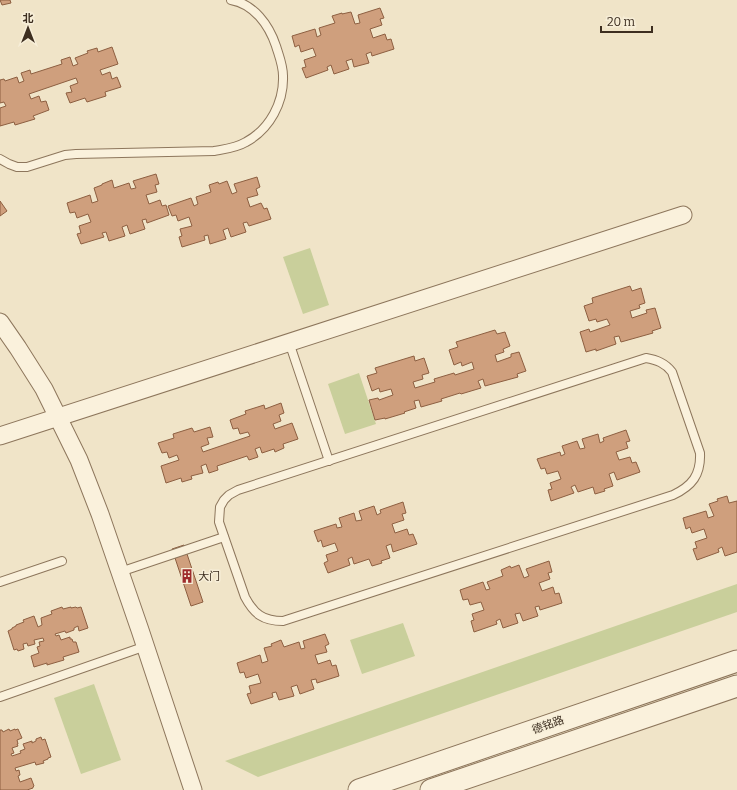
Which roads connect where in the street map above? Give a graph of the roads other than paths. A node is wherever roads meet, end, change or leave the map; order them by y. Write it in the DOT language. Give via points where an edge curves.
graph roads {
  1 [pos="231,0"];
  2 [pos="0,160"];
  3 [pos="683,215"];
  4 [pos="0,322"];
  5 [pos="289,342"];
  6 [pos="58,417"];
  7 [pos="0,436"];
  8 [pos="329,461"];
  9 [pos="224,537"];
  10 [pos="62,561"];
  11 [pos="120,572"];
  12 [pos="0,582"];
  13 [pos="146,646"];
  14 [pos="737,661"];
  15 [pos="737,686"];
  16 [pos="0,697"];
  17 [pos="192,790"];
  18 [pos="359,790"];
  19 [pos="431,790"];
  1 -- 2 [label="lane" via="252,10 264,21 274,39 283,75 280,100 275,113 268,124 247,142 214,151 65,155 26,167 17,167"];
  3 -- 5 [label="street"];
  4 -- 6 [label="street" via="44,389"];
  5 -- 6 [label="street"];
  5 -- 8 [label="lane"];
  6 -- 7 [label="street"];
  6 -- 11 [label="street" via="79,460"];
  8 -- 9 [label="lane" via="229,495 220,507 219,514"];
  8 -- 9 [label="lane" via="646,358 661,362 672,372 700,454 695,478 688,486 672,495 283,621 263,618 249,605"];
  9 -- 11 [label="lane"];
  10 -- 12 [label="lane"];
  11 -- 13 [label="street"];
  13 -- 16 [label="lane"];
  13 -- 17 [label="street"];
  14 -- 18 [label="street, 德铭路"];
  15 -- 19 [label="street"];
}
